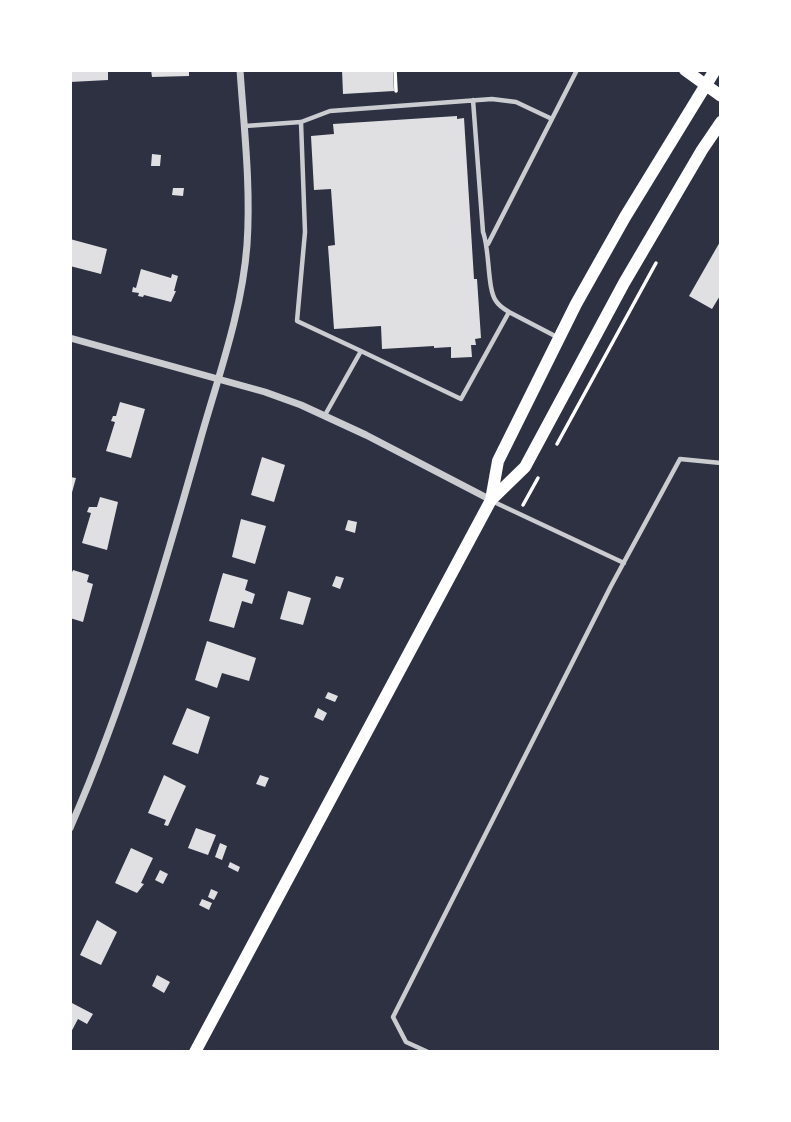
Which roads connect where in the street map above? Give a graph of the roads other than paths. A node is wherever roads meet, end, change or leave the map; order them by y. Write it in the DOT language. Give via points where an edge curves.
graph roads {
  1 [pos="240,70"];
  2 [pos="577,70"];
  3 [pos="685,70"];
  4 [pos="715,70"];
  5 [pos="706,85"];
  6 [pos="721,96"];
  7 [pos="473,100"];
  8 [pos="552,118"];
  9 [pos="301,122"];
  10 [pos="721,122"];
  11 [pos="244,126"];
  12 [pos="488,244"];
  13 [pos="509,312"];
  14 [pos="70,338"];
  15 [pos="559,338"];
  16 [pos="361,351"];
  17 [pos="217,379"];
  18 [pos="326,415"];
  19 [pos="721,463"];
  20 [pos="491,500"];
  21 [pos="624,563"];
  22 [pos="70,828"];
  23 [pos="195,1052"];
  24 [pos="428,1052"];
  1 -- 11 [label="street"];
  2 -- 8 [label="lane"];
  3 -- 5 [label="main road"];
  4 -- 5 [label="main road"];
  5 -- 6 [label="main road"];
  5 -- 15 [label="main road" via="625,217"];
  7 -- 8 [label="lane" via="516,102"];
  7 -- 9 [label="lane" via="330,111"];
  7 -- 12 [label="lane" via="483,232"];
  8 -- 12 [label="lane"];
  9 -- 11 [label="lane"];
  9 -- 16 [label="lane" via="305,232 297,321"];
  10 -- 20 [label="main road" via="624,283 525,467"];
  11 -- 17 [label="street" via="247,246 235,316"];
  12 -- 13 [label="lane" via="494,298"];
  13 -- 15 [label="lane"];
  13 -- 16 [label="lane" via="461,399"];
  14 -- 17 [label="street"];
  15 -- 20 [label="main road" via="498,461"];
  16 -- 18 [label="lane"];
  17 -- 18 [label="street"];
  17 -- 22 [label="street" via="159,587"];
  18 -- 20 [label="street"];
  19 -- 21 [label="lane" via="680,458"];
  20 -- 21 [label="lane"];
  20 -- 23 [label="main road"];
  21 -- 24 [label="lane" via="393,1017 407,1042"];
}
